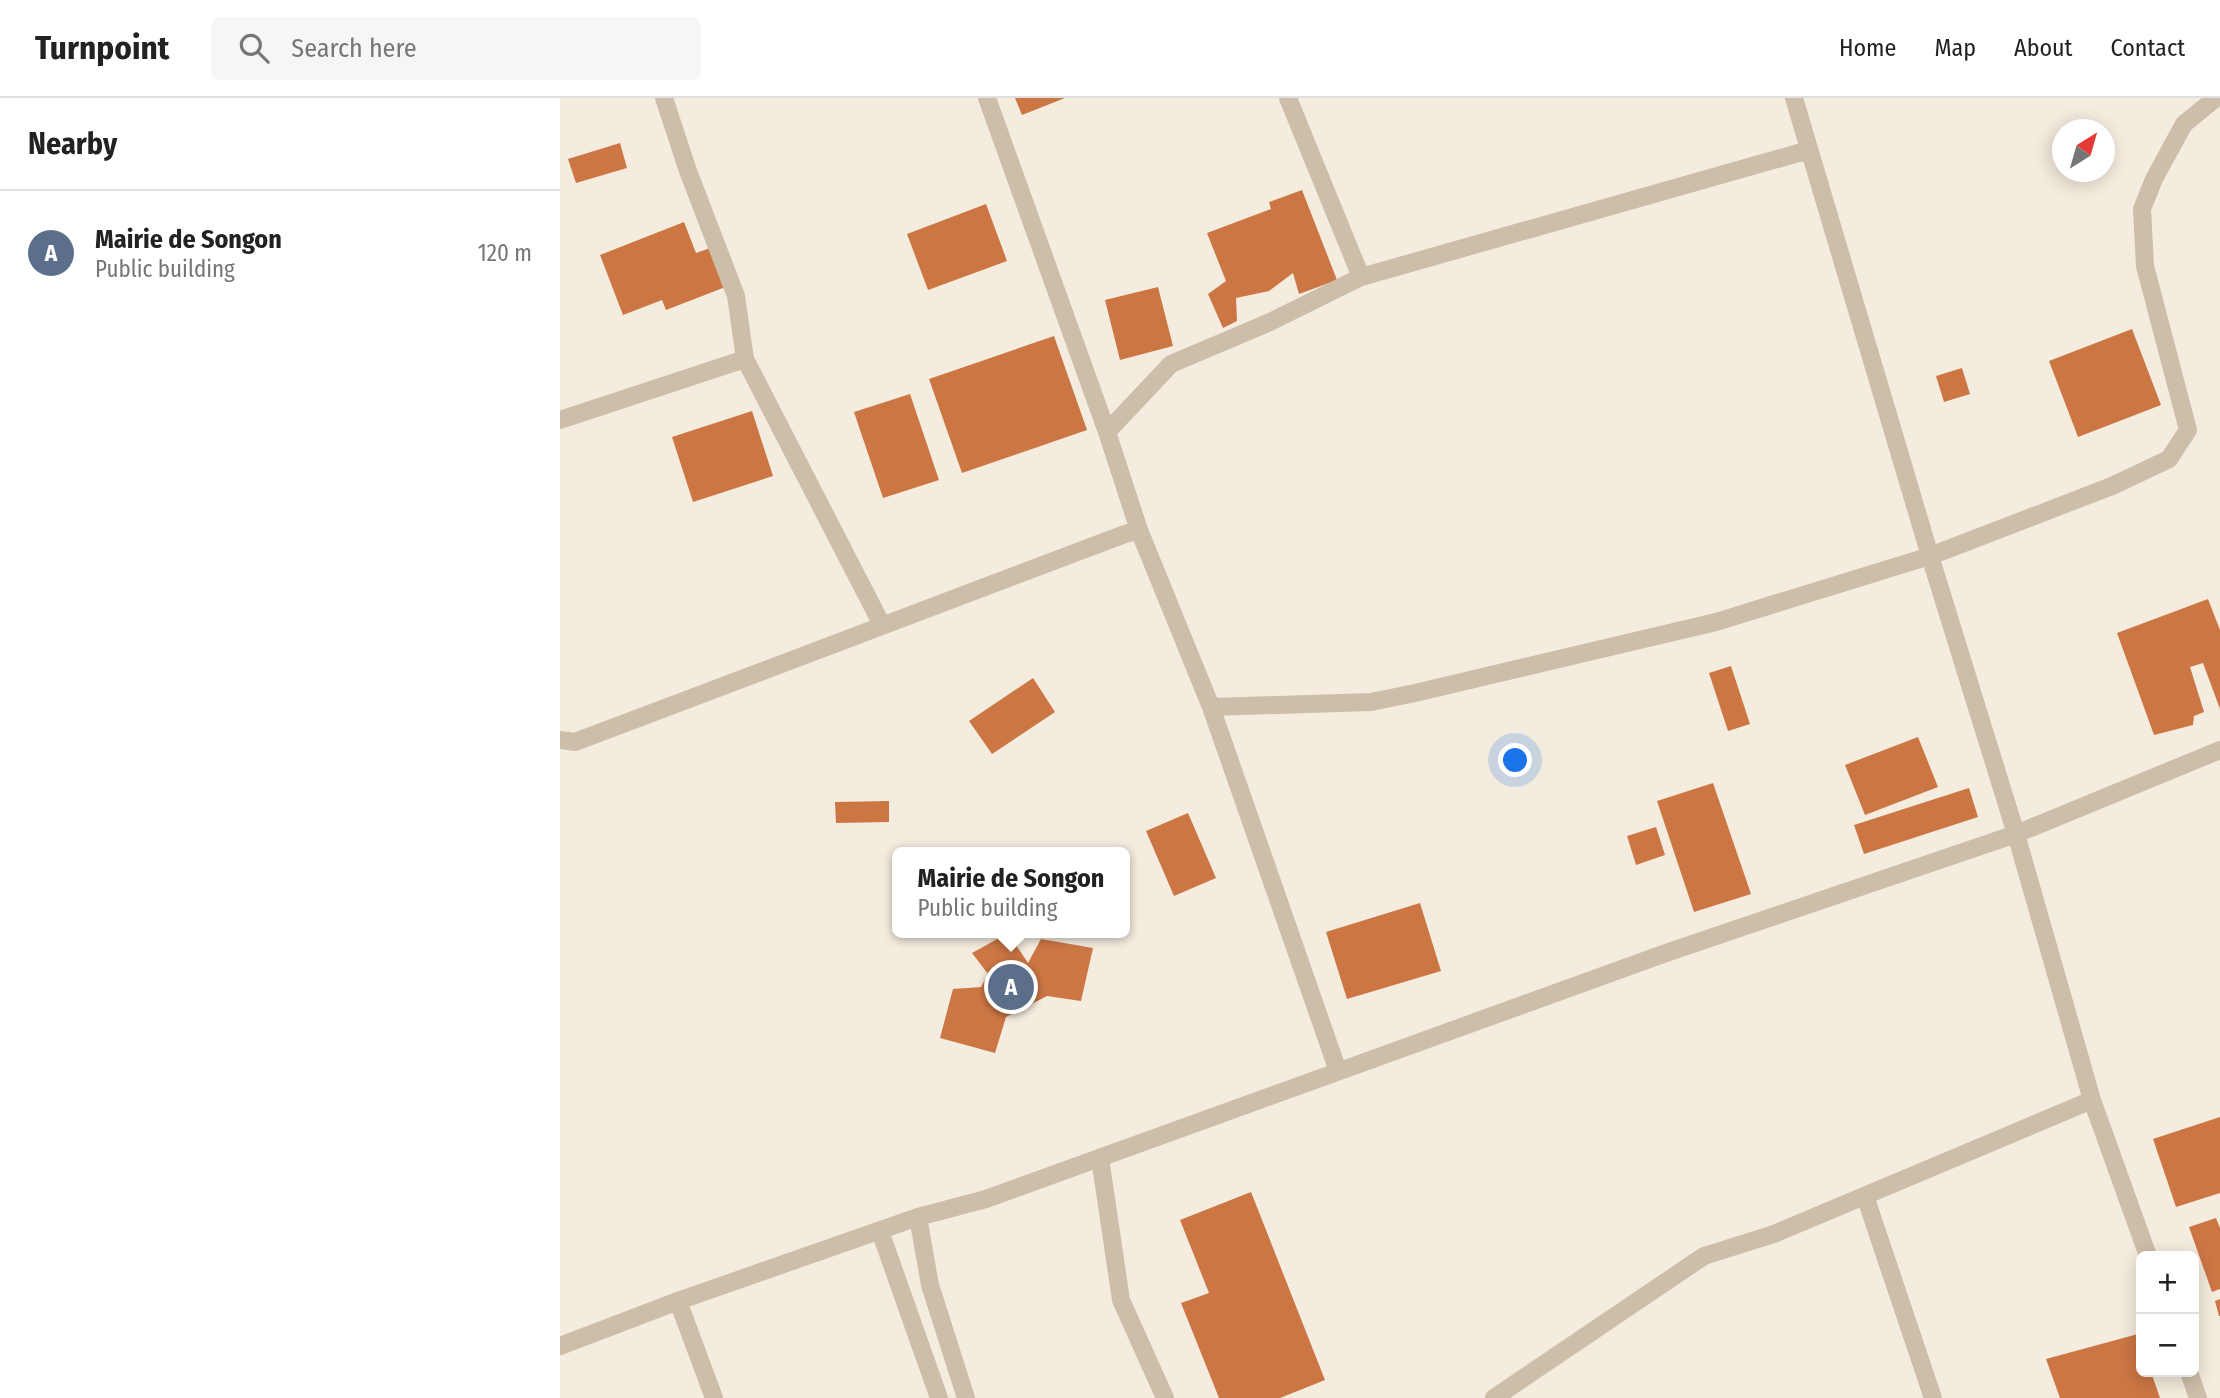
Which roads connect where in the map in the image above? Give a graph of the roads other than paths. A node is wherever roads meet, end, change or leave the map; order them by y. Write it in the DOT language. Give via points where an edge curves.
graph roads {
  1 [pos="664,98"];
  2 [pos="988,98"];
  3 [pos="1288,98"];
  4 [pos="1794,98"];
  5 [pos="2216,98"];
  6 [pos="1809,150"];
  7 [pos="1362,277"];
  8 [pos="745,359"];
  9 [pos="560,420"];
  10 [pos="1107,432"];
  11 [pos="1139,530"];
  12 [pos="1930,556"];
  13 [pos="882,625"];
  14 [pos="1211,707"];
  15 [pos="560,740"];
  16 [pos="2220,750"];
  17 [pos="2016,834"];
  18 [pos="1338,1071"];
  19 [pos="2092,1100"];
  20 [pos="1100,1158"];
  21 [pos="1865,1196"];
  22 [pos="918,1217"];
  23 [pos="880,1231"];
  24 [pos="2146,1251"];
  25 [pos="678,1301"];
  26 [pos="560,1346"];
  27 [pos="2191,1377"];
  28 [pos="714,1398"];
  29 [pos="939,1398"];
  30 [pos="966,1398"];
  31 [pos="1165,1398"];
  32 [pos="1494,1398"];
  33 [pos="1933,1398"];
  34 [pos="2198,1398"];
  1 -- 8 [label="street" via="736,296"];
  2 -- 10 [label="street"];
  3 -- 7 [label="street"];
  4 -- 6 [label="street"];
  5 -- 12 [label="street" via="2183,124 2142,209 2145,266 2188,430 2169,459 2112,486"];
  6 -- 7 [label="street"];
  6 -- 12 [label="street"];
  7 -- 10 [label="street" via="1171,364"];
  8 -- 9 [label="street"];
  8 -- 13 [label="street"];
  10 -- 11 [label="street"];
  11 -- 13 [label="street"];
  11 -- 14 [label="street"];
  12 -- 14 [label="street" via="1716,622 1415,693 1371,702"];
  12 -- 17 [label="street"];
  13 -- 15 [label="street" via="575,742"];
  14 -- 18 [label="street"];
  16 -- 17 [label="street"];
  17 -- 18 [label="street"];
  17 -- 19 [label="street"];
  18 -- 20 [label="street"];
  19 -- 21 [label="street"];
  19 -- 24 [label="street"];
  20 -- 22 [label="street" via="986,1199"];
  20 -- 31 [label="street" via="1121,1300"];
  21 -- 32 [label="street" via="1774,1234 1704,1256"];
  21 -- 33 [label="street"];
  22 -- 23 [label="street"];
  22 -- 30 [label="street" via="930,1285"];
  23 -- 25 [label="street"];
  23 -- 29 [label="street"];
  25 -- 26 [label="street"];
  25 -- 28 [label="street"];
  27 -- 34 [label="street"];
}
